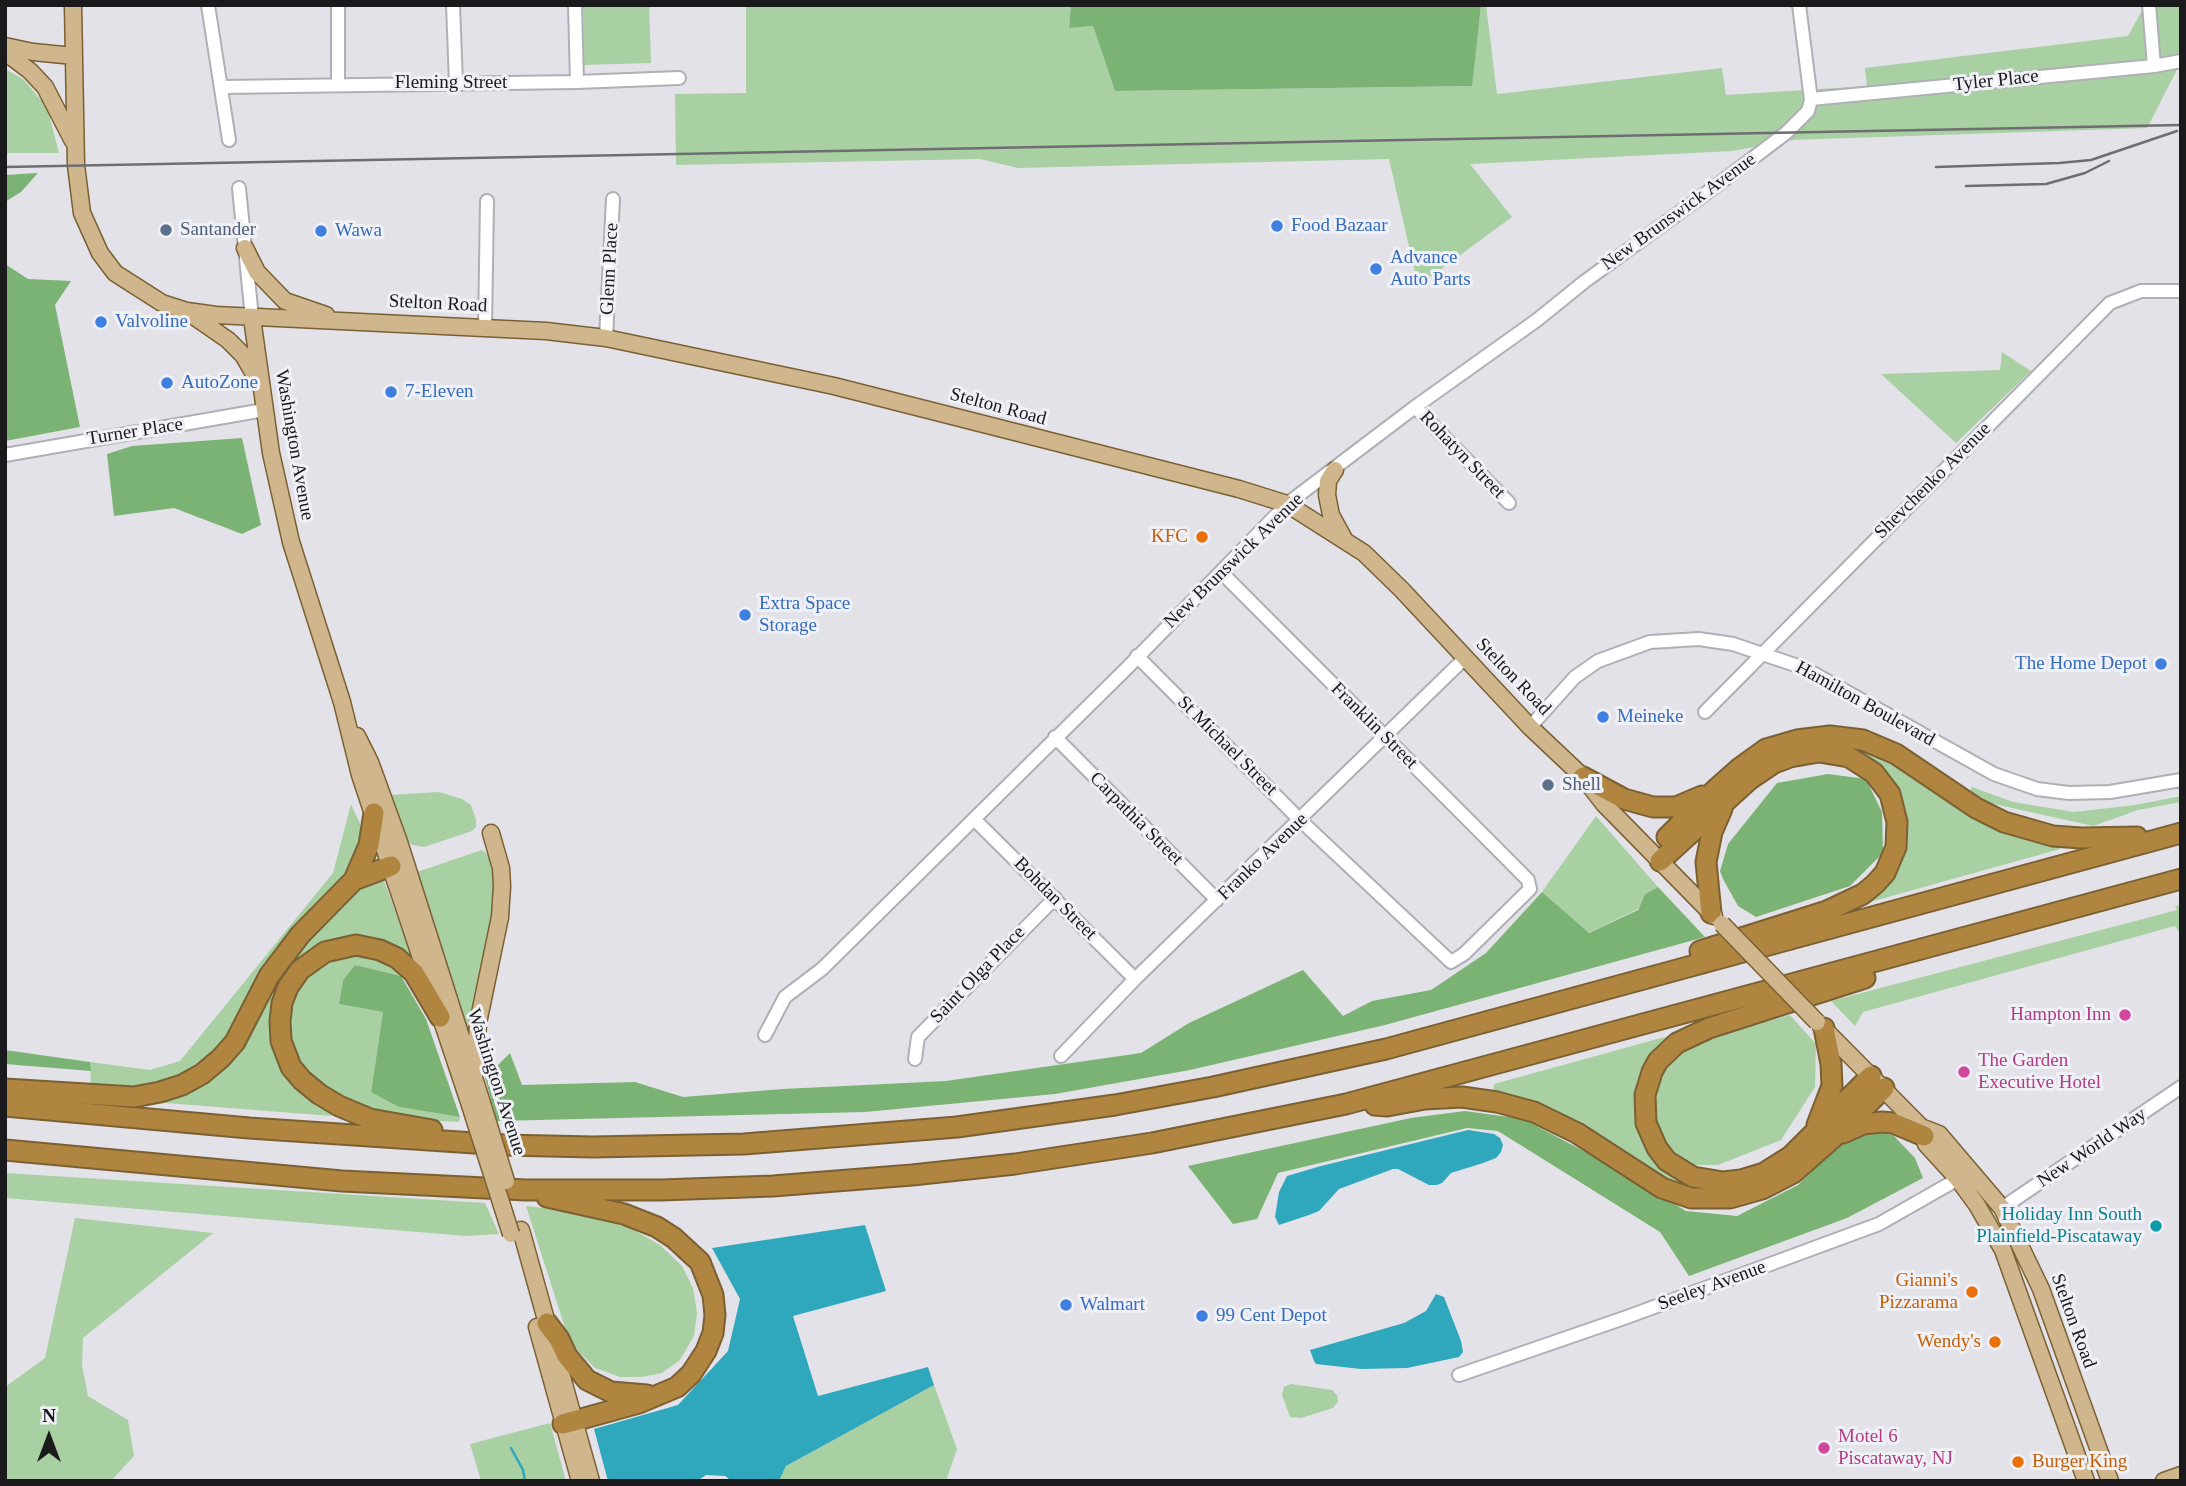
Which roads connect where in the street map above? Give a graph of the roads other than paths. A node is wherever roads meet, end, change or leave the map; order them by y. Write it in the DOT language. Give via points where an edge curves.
graph roads {
  1 [pos="73,5"];
  2 [pos="208,5"];
  3 [pos="338,5"];
  4 [pos="453,5"];
  5 [pos="575,5"];
  6 [pos="1799,5"];
  7 [pos="2149,5"];
  8 [pos="5,46"];
  9 [pos="5,52"];
  10 [pos="74,56"];
  11 [pos="2181,61"];
  12 [pos="2154,66"];
  13 [pos="679,78"];
  14 [pos="577,82"];
  15 [pos="456,83"];
  16 [pos="338,84"];
  17 [pos="222,87"];
  18 [pos="1811,99"];
  19 [pos="229,140"];
  20 [pos="76,146"];
  21 [pos="239,188"];
  22 [pos="613,199"];
  23 [pos="488,201"];
  24 [pos="245,248"];
  25 [pos="2181,291"];
  26 [pos="187,311"];
  27 [pos="252,318"];
  28 [pos="345,321"];
  29 [pos="485,328"];
  30 [pos="606,338"];
  31 [pos="261,389"];
  32 [pos="1415,407"];
  33 [pos="264,410"];
  34 [pos="5,454"];
  35 [pos="1335,470"];
  36 [pos="1509,503"];
  37 [pos="1287,504"];
  38 [pos="1344,539"];
  39 [pos="1222,572"];
  40 [pos="1762,652"];
  41 [pos="1137,656"];
  42 [pos="1465,658"];
  43 [pos="342,702"];
  44 [pos="1705,712"];
  45 [pos="1530,727"];
  46 [pos="1055,737"];
  47 [pos="1385,738"];
  48 [pos="1583,777"];
  49 [pos="2181,780"];
  50 [pos="1721,795"];
  51 [pos="374,813"];
  52 [pos="974,819"];
  53 [pos="1300,820"];
  54 [pos="491,833"];
  55 [pos="2175,835"];
  56 [pos="1656,857"];
  57 [pos="391,866"];
  58 [pos="2181,879"];
  59 [pos="354,880"];
  60 [pos="1055,898"];
  61 [pos="1217,900"];
  62 [pos="1716,919"];
  63 [pos="1438,951"];
  64 [pos="1889,958"];
  65 [pos="1671,972"];
  66 [pos="1135,979"];
  67 [pos="440,1017"];
  68 [pos="1820,1025"];
  69 [pos="765,1035"];
  70 [pos="1060,1056"];
  71 [pos="915,1059"];
  72 [pos="1877,1082"];
  73 [pos="475,1085"];
  74 [pos="2181,1087"];
  75 [pos="5,1089"];
  76 [pos="476,1104"];
  77 [pos="1346,1104"];
  78 [pos="5,1106"];
  79 [pos="1922,1131"];
  80 [pos="1835,1136"];
  81 [pos="1810,1138"];
  82 [pos="504,1145"];
  83 [pos="5,1150"];
  84 [pos="1958,1179"];
  85 [pos="526,1190"];
  86 [pos="2002,1209"];
  87 [pos="516,1232"];
  88 [pos="547,1323"];
  89 [pos="1459,1375"];
  90 [pos="659,1395"];
  91 [pos="569,1422"];
  92 [pos="2112,1479"];
  93 [pos="2181,1479"];
  94 [pos="580,1481"];
  95 [pos="592,1481"];
  96 [pos="2085,1481"];
  97 [pos="2164,1481"];
  1 -- 10 [label="main road, Stelton Road"];
  2 -- 17 [label="street"];
  3 -- 16 [label="street"];
  4 -- 15 [label="street"];
  5 -- 14 [label="street"];
  6 -- 18 [label="street"];
  7 -- 12 [label="street"];
  8 -- 10 [label="main road"];
  9 -- 20 [label="main road" via="45,87"];
  10 -- 20 [label="main road, Stelton Road"];
  11 -- 12 [label="street, Tyler Place"];
  12 -- 18 [label="street, Tyler Place"];
  13 -- 14 [label="street, Fleming Street"];
  14 -- 15 [label="street, Fleming Street"];
  15 -- 16 [label="street, Fleming Street"];
  16 -- 17 [label="street, Fleming Street"];
  17 -- 19 [label="street"];
  18 -- 32 [label="street, New Brunswick Avenue" via="1808,111 1786,133"];
  20 -- 26 [label="main road, Stelton Road" via="82,213 100,253 138,290"];
  21 -- 24 [label="street, Washington Avenue"];
  22 -- 30 [label="street, Glenn Place"];
  23 -- 29 [label="street"];
  24 -- 27 [label="street, Washington Avenue"];
  24 -- 28 [label="main road" via="257,272 285,301"];
  25 -- 40 [label="street, Shevchenko Avenue" via="2141,291 2110,303"];
  26 -- 27 [label="main road, Stelton Road"];
  26 -- 31 [label="main road" via="243,355"];
  27 -- 28 [label="main road, Stelton Road"];
  27 -- 31 [label="main road, Washington Avenue"];
  28 -- 29 [label="main road, Stelton Road"];
  29 -- 30 [label="main road, Stelton Road"];
  30 -- 37 [label="main road, Stelton Road" via="834,386"];
  31 -- 33 [label="main road, Washington Avenue"];
  32 -- 35 [label="street, New Brunswick Avenue"];
  32 -- 36 [label="street, Rohatyn Street"];
  33 -- 34 [label="street, Turner Place"];
  33 -- 43 [label="main road, Washington Avenue" via="291,542"];
  35 -- 37 [label="street, New Brunswick Avenue"];
  35 -- 38 [label="main road" via="1327,495"];
  37 -- 38 [label="main road, Stelton Road"];
  37 -- 39 [label="street, New Brunswick Avenue"];
  38 -- 42 [label="main road, Stelton Road" via="1402,590"];
  39 -- 41 [label="street, New Brunswick Avenue"];
  39 -- 47 [label="street, Franklin Street"];
  40 -- 44 [label="street, Shevchenko Avenue"];
  40 -- 45 [label="street, Hamilton Boulevard" via="1699,639 1650,642 1626,649 1575,677"];
  40 -- 49 [label="street, Hamilton Boulevard" via="1835,684 1994,774 2037,789 2110,792"];
  41 -- 46 [label="street, New Brunswick Avenue"];
  41 -- 53 [label="street, St Michael Street"];
  42 -- 45 [label="main road, Stelton Road"];
  42 -- 47 [label="street, Franko Avenue"];
  43 -- 51 [label="main road, Washington Avenue"];
  43 -- 73 [label="main road, Washington Avenue" via="399,842"];
  45 -- 48 [label="main road, Stelton Road"];
  46 -- 52 [label="street, New Brunswick Avenue"];
  46 -- 61 [label="street, Carpathia Street"];
  47 -- 53 [label="street, Franko Avenue"];
  47 -- 63 [label="street, Franklin Street" via="1528,880 1530,889 1464,954 1451,962"];
  48 -- 50 [label="highway" via="1624,799 1653,807 1676,807"];
  48 -- 56 [label="main road, Stelton Road"];
  50 -- 55 [label="highway" via="1741,767 1766,750 1830,736 1863,740 1896,754 1976,808 2028,830 2081,838"];
  50 -- 56 [label="highway"];
  50 -- 62 [label="highway" via="1706,862"];
  50 -- 65 [label="highway" via="1774,763 1803,754 1835,753 1862,764 1885,787 1898,822 1896,847 1885,873 1863,894 1827,911 1683,957"];
  51 -- 57 [label="main road, Washington Avenue"];
  51 -- 59 [label="highway" via="369,845"];
  52 -- 60 [label="street, Bohdan Street"];
  52 -- 69 [label="street, New Brunswick Avenue" via="821,969 785,997"];
  53 -- 61 [label="street, Franko Avenue"];
  53 -- 63 [label="street, St Michael Street"];
  54 -- 73 [label="main road" via="502,887 478,1023"];
  55 -- 65 [label="highway"];
  56 -- 62 [label="main road, Stelton Road"];
  57 -- 59 [label="highway"];
  57 -- 67 [label="main road, Washington Avenue"];
  58 -- 64 [label="highway"];
  59 -- 75 [label="highway" via="283,955 235,1042 202,1074 134,1097"];
  60 -- 66 [label="street, Bohdan Street"];
  60 -- 71 [label="street, Saint Olga Place" via="918,1037"];
  61 -- 66 [label="street, Franko Avenue"];
  62 -- 68 [label="main road, Stelton Road, bridge"];
  64 -- 77 [label="highway"];
  64 -- 81 [label="highway" via="1872,975 1692,1034 1667,1051 1651,1072 1645,1095 1650,1135 1667,1161 1693,1177 1723,1182 1764,1173"];
  65 -- 82 [label="highway" via="1346,1059 1079,1110 957,1127 806,1140 680,1146"];
  66 -- 70 [label="street, Franko Avenue"];
  67 -- 76 [label="main road, Washington Avenue"];
  67 -- 82 [label="highway" via="414,973 397,958 369,946 345,946 316,956 293,979 282,1003 281,1041 302,1080 338,1107 370,1119 465,1132"];
  68 -- 72 [label="main road, Stelton Road"];
  68 -- 81 [label="highway" via="1832,1086"];
  72 -- 79 [label="main road, Stelton Road"];
  72 -- 80 [label="highway"];
  72 -- 81 [label="highway"];
  73 -- 76 [label="main road, Washington Avenue"];
  74 -- 86 [label="street, New World Way"];
  76 -- 87 [label="main road, Washington Avenue, bridge"];
  77 -- 80 [label="highway" via="1387,1106 1462,1097 1510,1105 1577,1133 1662,1188 1692,1198 1730,1198 1762,1189 1793,1173"];
  77 -- 85 [label="highway" via="1062,1158 912,1175 717,1188"];
  78 -- 82 [label="highway"];
  79 -- 80 [label="highway" via="1882,1122 1863,1124"];
  79 -- 84 [label="main road, Stelton Road" via="1926,1144"];
  79 -- 86 [label="main road, Stelton Road" via="1939,1133"];
  83 -- 85 [label="highway" via="342,1181"];
  84 -- 89 [label="street, Seeley Avenue" via="1879,1224"];
  84 -- 96 [label="main road, Stelton Road" via="2004,1250"];
  85 -- 90 [label="highway" via="641,1220 674,1238 700,1262 713,1295 713,1333 691,1374"];
  86 -- 92 [label="main road, Stelton Road" via="2041,1289"];
  87 -- 88 [label="main road, Washington Avenue"];
  87 -- 91 [label="main road, Washington Avenue"];
  88 -- 90 [label="highway" via="577,1369 598,1387 622,1394"];
  88 -- 91 [label="main road, Washington Avenue"];
  90 -- 91 [label="highway"];
  91 -- 94 [label="main road, Washington Avenue"];
  91 -- 95 [label="main road, Washington Avenue"];
  93 -- 97 [label="main road"];
}
